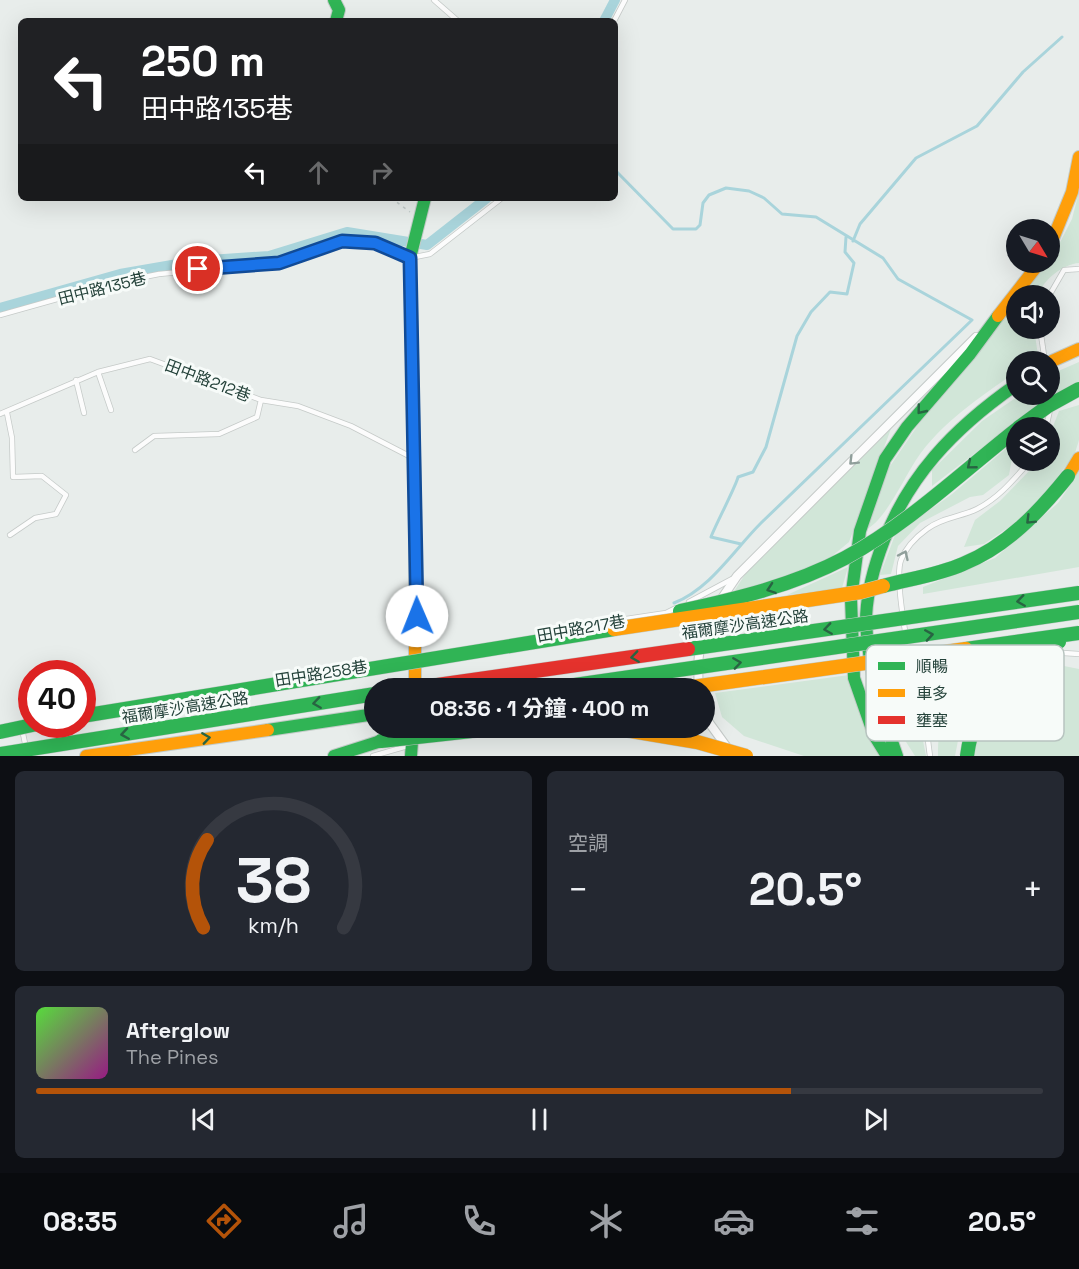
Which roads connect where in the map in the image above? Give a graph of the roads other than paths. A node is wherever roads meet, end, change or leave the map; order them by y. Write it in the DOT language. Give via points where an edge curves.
graph roads {
  1 [pos="334,0"];
  2 [pos="434,0"];
  3 [pos="625,0"];
  4 [pos="337,18"];
  5 [pos="455,18"];
  6 [pos="616,18"];
  7 [pos="1079,157"];
  8 [pos="424,201"];
  9 [pos="498,201"];
  10 [pos="1060,221"];
  11 [pos="412,248"];
  12 [pos="1079,269"];
  13 [pos="1031,273"];
  14 [pos="1055,285"];
  15 [pos="0,315"];
  16 [pos="998,316"];
  17 [pos="1079,349"];
  18 [pos="1060,358"];
  19 [pos="98,372"];
  20 [pos="76,380"];
  21 [pos="1079,389"];
  22 [pos="1006,391"];
  23 [pos="261,400"];
  24 [pos="111,410"];
  25 [pos="7,413"];
  26 [pos="84,413"];
  27 [pos="0,414"];
  28 [pos="1033,417"];
  29 [pos="1006,437"];
  30 [pos="135,450"];
  31 [pos="1079,458"];
  32 [pos="416,459"];
  33 [pos="1021,471"];
  34 [pos="10,535"];
  35 [pos="737,576"];
  36 [pos="1079,593"];
  37 [pos="1079,612"];
  38 [pos="628,623"];
  39 [pos="589,626"];
  40 [pos="1079,635"];
  41 [pos="870,645"];
  42 [pos="909,645"];
  43 [pos="1005,645"];
  44 [pos="1050,645"];
  45 [pos="1064,652"];
  46 [pos="1079,654"];
  47 [pos="417,658"];
  48 [pos="866,664"];
  49 [pos="416,678"];
  50 [pos="485,678"];
  51 [pos="623,678"];
  52 [pos="698,678"];
  53 [pos="715,684"];
  54 [pos="364,696"];
  55 [pos="96,712"];
  56 [pos="96,712"];
  57 [pos="866,712"];
  58 [pos="364,716"];
  59 [pos="18,724"];
  60 [pos="18,727"];
  61 [pos="0,730"];
  62 [pos="715,732"];
  63 [pos="24,738"];
  64 [pos="392,738"];
  65 [pos="408,738"];
  66 [pos="683,738"];
  67 [pos="381,741"];
  68 [pos="878,741"];
  69 [pos="892,741"];
  70 [pos="928,741"];
  71 [pos="970,741"];
  72 [pos="691,743"];
  73 [pos="412,751"];
  74 [pos="0,754"];
  75 [pos="28,756"];
  76 [pos="86,756"];
  77 [pos="334,756"];
  78 [pos="373,756"];
  79 [pos="737,756"];
  80 [pos="746,756"];
  81 [pos="887,756"];
  82 [pos="897,756"];
  83 [pos="930,756"];
  84 [pos="967,756"];
  1 -- 4 [label="main road" via="339,10"];
  2 -- 5 [label="lane"];
  3 -- 6 [label="lane"];
  7 -- 10 [label="main road" via="1072,192"];
  8 -- 11 [label="main road"];
  9 -- 11 [label="lane" via="430,254"];
  11 -- 15 [label="lane, 田中路135巷" via="342,241 279,263 159,274"];
  11 -- 32 [label="main road"];
  12 -- 14 [label="lane" via="1064,270"];
  13 -- 16 [label="main road"];
  16 -- 35 [label="street, one-way"];
  16 -- 57 [label="main road, one-way" via="885,459 860,531 850,599 854,678"];
  17 -- 18 [label="main road"];
  19 -- 20 [label="lane, 田中路212巷"];
  19 -- 23 [label="lane, 田中路212巷" via="150,359"];
  19 -- 24 [label="lane"];
  20 -- 25 [label="lane, 田中路212巷"];
  20 -- 26 [label="lane"];
  21 -- 28 [label="main road, bridge"];
  22 -- 41 [label="main road" via="957,428 908,485 895,508 867,600"];
  23 -- 30 [label="lane" via="257,417 228,432 154,436"];
  23 -- 32 [label="lane, 田中路212巷" via="309,410"];
  25 -- 27 [label="lane, 田中路212巷"];
  25 -- 34 [label="lane" via="13,477 42,476 66,495 56,513 35,518"];
  29 -- 38 [label="main road, one-way, bridge" via="882,535 845,557 765,591"];
  31 -- 38 [label="main road, one-way, bridge" via="1046,504 1022,528 962,565 861,592"];
  32 -- 47 [label="main road"];
  42 -- 33 [label="lane, one-way" via="899,588 900,562 910,543 946,517 975,510 999,496"];
  35 -- 38 [label="lane, 田中路217巷" via="666,613"];
  35 -- 52 [label="street" via="705,627 697,657"];
  36 -- 50 [label="main road, 福爾摩沙高速公路, one-way, bridge"];
  51 -- 37 [label="main road, one-way, bridge"];
  38 -- 55 [label="main road, bridge"];
  39 -- 47 [label="lane, 田中路217巷"];
  40 -- 43 [label="main road, bridge"];
  40 -- 44 [label="main road, bridge"];
  45 -- 46 [label="lane"];
  47 -- 49 [label="main road"];
  47 -- 56 [label="lane, 田中路258巷"];
  48 -- 53 [label="main road, bridge"];
  54 -- 74 [label="main road, 福爾摩沙高速公路, one-way, bridge"];
  76 -- 58 [label="main road, 福爾摩沙高速公路, one-way"];
  59 -- 61 [label="lane"];
  60 -- 61 [label="main road, bridge"];
  62 -- 79 [label="street"];
  63 -- 75 [label="lane"];
  64 -- 67 [label="main road, bridge"];
  65 -- 67 [label="main road, bridge"];
  66 -- 80 [label="main road, bridge"];
  67 -- 77 [label="main road"];
  68 -- 81 [label="main road, one-way"];
  69 -- 82 [label="main road"];
  70 -- 83 [label="lane"];
  71 -- 84 [label="main road, bridge"];
  72 -- 73 [label="lane" via="575,730 502,730"];
  73 -- 78 [label="lane"];
}
